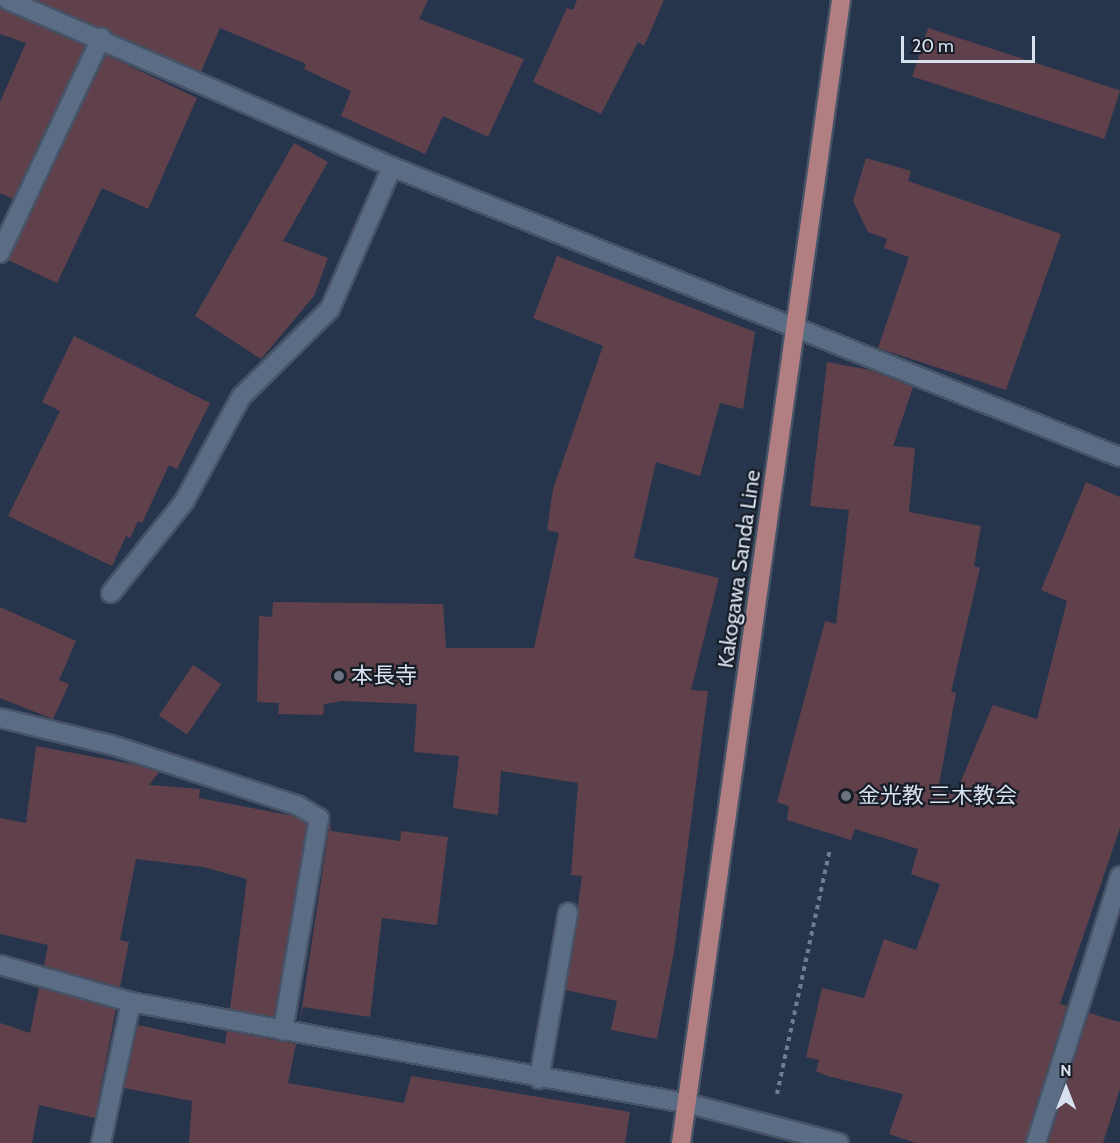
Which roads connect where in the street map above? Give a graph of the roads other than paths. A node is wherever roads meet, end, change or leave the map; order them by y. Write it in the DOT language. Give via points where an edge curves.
graph roads {
  1 [pos="8,0"];
  2 [pos="841,0"];
  3 [pos="101,39"];
  4 [pos="392,167"];
  5 [pos="0,253"];
  6 [pos="796,329"];
  7 [pos="1120,457"];
  8 [pos="111,592"];
  9 [pos="0,718"];
  10 [pos="1120,876"];
  11 [pos="568,913"];
  12 [pos="0,965"];
  13 [pos="132,1002"];
  14 [pos="283,1031"];
  15 [pos="539,1079"];
  16 [pos="690,1104"];
  17 [pos="100,1143"];
  18 [pos="681,1143"];
  19 [pos="839,1143"];
  20 [pos="1036,1143"];
  1 -- 3 [label="street"];
  2 -- 6 [label="main road, Kakogawa Sanda Line"];
  3 -- 4 [label="street"];
  3 -- 5 [label="street"];
  4 -- 6 [label="street"];
  4 -- 8 [label="street" via="330,309 241,397 184,502"];
  6 -- 7 [label="street"];
  6 -- 16 [label="main road, Kakogawa Sanda Line"];
  9 -- 14 [label="street" via="112,745 297,805 319,818"];
  10 -- 20 [label="street"];
  11 -- 15 [label="street"];
  12 -- 13 [label="street"];
  13 -- 14 [label="street"];
  13 -- 17 [label="street"];
  14 -- 15 [label="street"];
  15 -- 16 [label="street"];
  16 -- 18 [label="main road, Kakogawa Sanda Line"];
  16 -- 19 [label="street" via="771,1121"];
}
